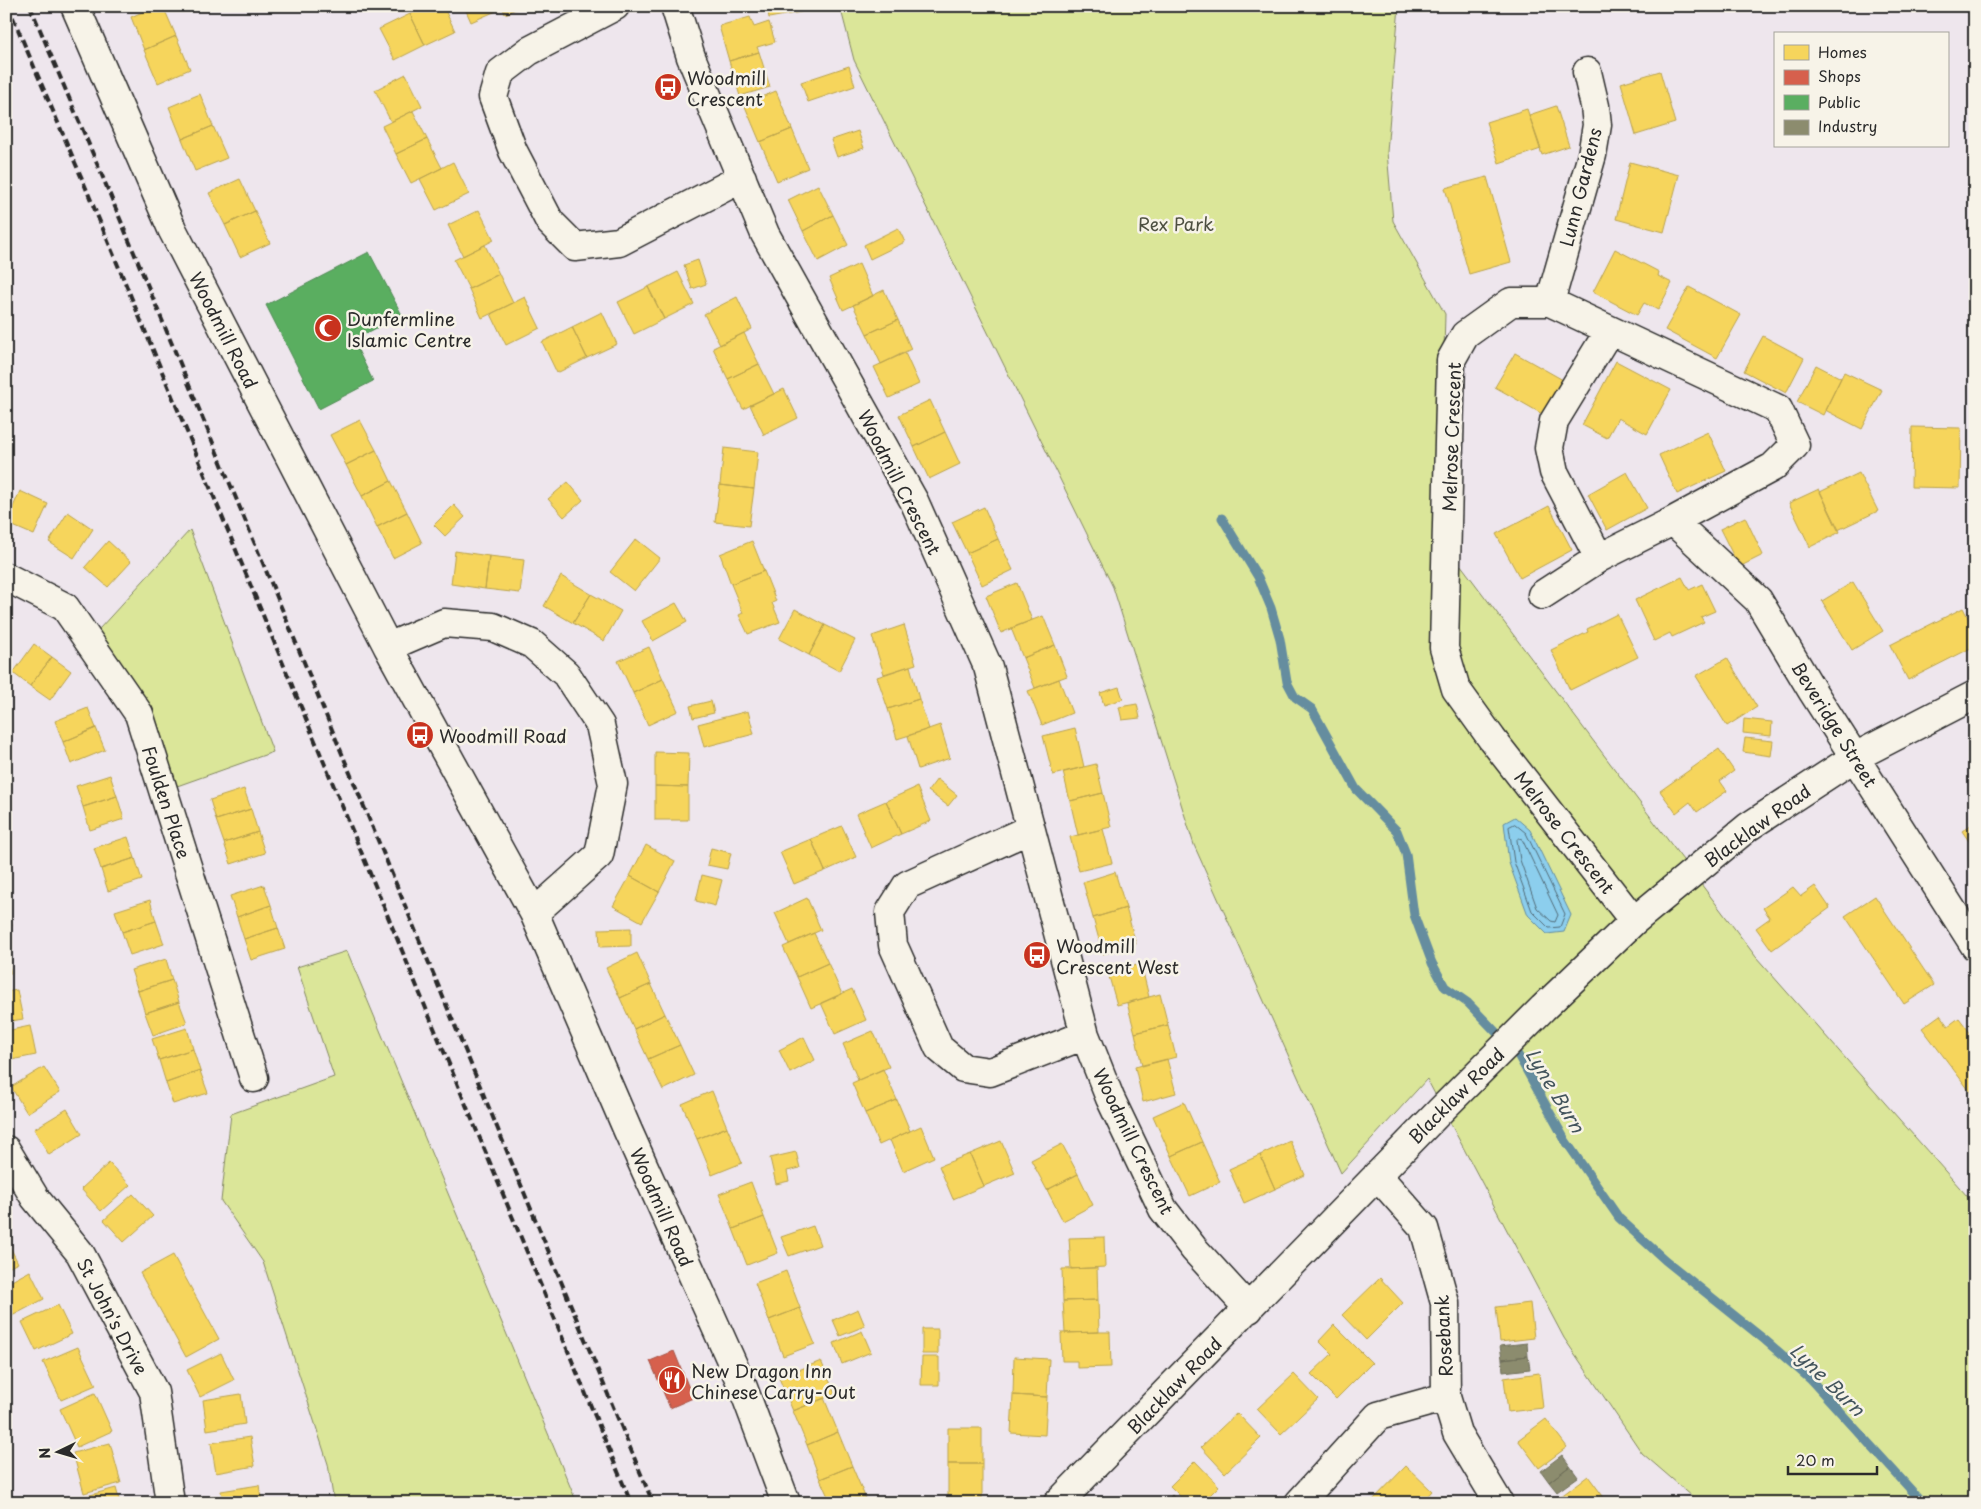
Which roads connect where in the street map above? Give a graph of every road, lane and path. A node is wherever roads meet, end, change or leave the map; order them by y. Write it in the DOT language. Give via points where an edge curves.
graph roads {
  1 [pos="76,6"];
  2 [pos="614,6"];
  3 [pos="674,6"];
  4 [pos="1588,72"];
  5 [pos="742,178"];
  6 [pos="1550,302"];
  7 [pos="1609,331"];
  8 [pos="1673,521"];
  9 [pos="1599,558"];
  10 [pos="6,577"];
  11 [pos="1542,595"];
  12 [pos="388,648"];
  13 [pos="1975,695"];
  14 [pos="1854,756"];
  15 [pos="1030,829"];
  16 [pos="534,913"];
  17 [pos="1634,921"];
  18 [pos="1975,946"];
  19 [pos="1085,1036"];
  20 [pos="254,1078"];
  21 [pos="6,1150"];
  22 [pos="1377,1175"];
  23 [pos="1249,1309"];
  24 [pos="1446,1397"];
  25 [pos="170,1503"];
  26 [pos="786,1503"];
  27 [pos="1058,1503"];
  28 [pos="1299,1503"];
  29 [pos="1500,1503"];
  1 -- 12 [label="street, Woodmill Road" via="172,229"];
  2 -- 5 [label="street" via="529,52 500,73 493,97 513,151 550,222 575,247 619,242"];
  3 -- 5 [label="street, Woodmill Crescent" via="691,57"];
  4 -- 6 [label="street, Lunn Gardens" via="1597,125 1592,155"];
  5 -- 15 [label="street, Woodmill Crescent" via="765,234 914,500 988,667"];
  6 -- 7 [label="street, Melrose Crescent"];
  6 -- 17 [label="street, Melrose Crescent" via="1511,302 1465,335 1451,360 1444,648 1456,689"];
  7 -- 8 [label="street, Melrose Crescent" via="1778,409 1795,445 1773,467"];
  7 -- 9 [label="street" via="1554,421 1549,448 1554,472"];
  8 -- 9 [label="street, Melrose Crescent"];
  8 -- 14 [label="street, Beveridge Street" via="1758,600"];
  9 -- 11 [label="street, Melrose Crescent"];
  10 -- 20 [label="street, Foulden Place" via="65,608 139,714"];
  12 -- 16 [label="street, Woodmill Road"];
  12 -- 16 [label="street" via="444,623 493,627 532,644 566,674 600,725 613,784 599,854"];
  13 -- 14 [label="street, Blacklaw Road"];
  14 -- 17 [label="street, Blacklaw Road" via="1748,827"];
  14 -- 18 [label="street, Beveridge Street"];
  15 -- 19 [label="street, Woodmill Crescent"];
  15 -- 19 [label="street" via="907,884 890,912 893,945 939,1048 963,1068 990,1072"];
  16 -- 26 [label="street, Woodmill Road" via="742,1385"];
  17 -- 22 [label="street, Blacklaw Road"];
  19 -- 23 [label="street, Woodmill Crescent" via="1110,1098 1163,1209 1194,1249"];
  21 -- 25 [label="street, St John's Drive" via="35,1198 80,1253 154,1392"];
  22 -- 23 [label="street, Blacklaw Road"];
  22 -- 24 [label="street, Rosebank" via="1424,1228 1445,1303"];
  23 -- 27 [label="street, Blacklaw Road"];
  24 -- 28 [label="street" via="1378,1416"];
  24 -- 29 [label="street, Rosebank" via="1457,1433"];
}
